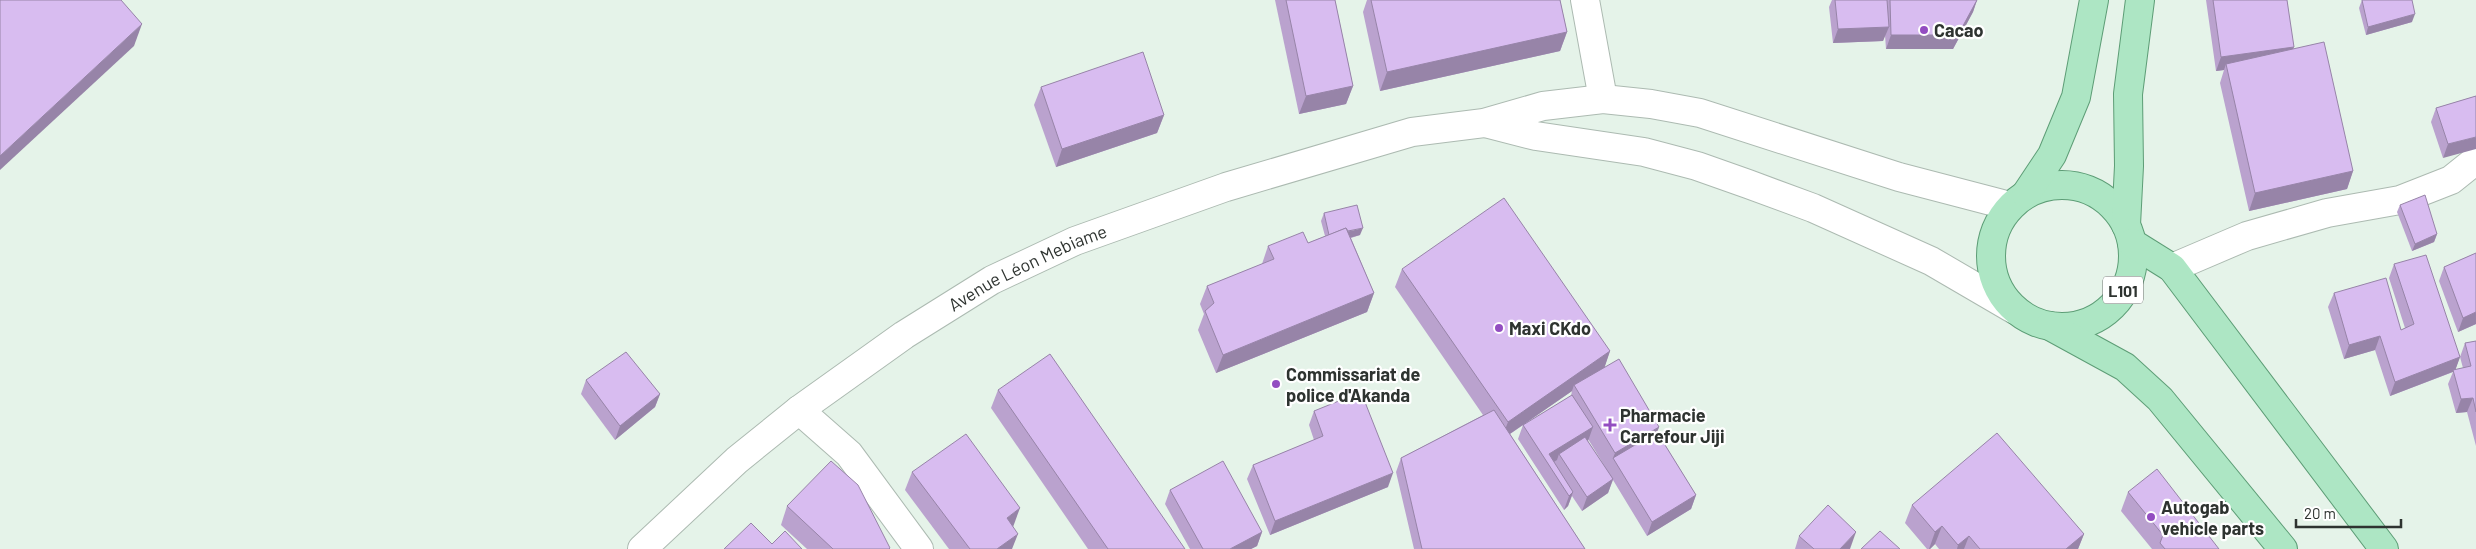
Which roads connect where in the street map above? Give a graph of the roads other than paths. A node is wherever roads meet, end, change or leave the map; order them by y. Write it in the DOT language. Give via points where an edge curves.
graph roads {
  1 [pos="1585,0"];
  2 [pos="2094,0"];
  3 [pos="2140,0"];
  4 [pos="1603,99"];
  5 [pos="1484,123"];
  6 [pos="2476,160"];
  7 [pos="2018,200"];
  8 [pos="2129,234"];
  9 [pos="2172,268"];
  10 [pos="2015,310"];
  11 [pos="2050,326"];
  12 [pos="799,410"];
  13 [pos="642,549"];
  14 [pos="919,549"];
  15 [pos="2283,549"];
  16 [pos="2384,549"];
  1 -- 4 [label="street"];
  2 -- 7 [label="main road" via="2071,111 2052,155"];
  3 -- 8 [label="main road" via="2128,94"];
  4 -- 5 [label="street" via="1543,106"];
  4 -- 7 [label="street" via="1700,114 1899,177"];
  5 -- 10 [label="street" via="1536,136 1644,152 1740,181 1813,208 1922,257"];
  5 -- 12 [label="street, Avenue Léon Mebiame" via="1412,132 1226,187 1075,241 992,280 904,335"];
  6 -- 9 [label="street" via="2451,180 2400,200 2327,213 2247,236"];
  7 -- 8 [label="main road, L101" via="2044,186 2083,188 2101,196 2115,209"];
  7 -- 10 [label="main road, L101" via="1999,222 1990,258 2002,295"];
  8 -- 9 [label="main road, L101"];
  8 -- 11 [label="main road, L101" via="2133,262 2128,282 2119,298 2088,322 2069,327"];
  9 -- 16 [label="main road, L101"];
  10 -- 11 [label="main road, L101"];
  11 -- 15 [label="main road, L101" via="2125,367 2160,399"];
  12 -- 13 [label="street, Avenue Léon Mebiame" via="737,460"];
  12 -- 14 [label="street" via="850,454"];
}
